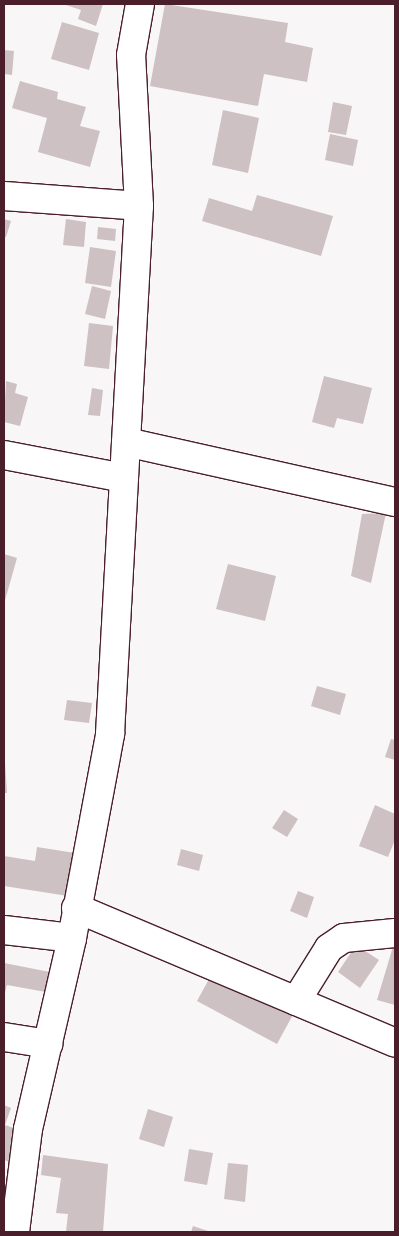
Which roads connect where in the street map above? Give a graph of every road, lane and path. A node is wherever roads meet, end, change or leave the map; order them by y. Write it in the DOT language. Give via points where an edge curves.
graph roads {
  1 [pos="140,4"];
  2 [pos="4,196"];
  3 [pos="139,206"];
  4 [pos="126,442"];
  5 [pos="4,455"];
  6 [pos="124,478"];
  7 [pos="395,502"];
  8 [pos="76,908"];
  9 [pos="4,930"];
  10 [pos="395,933"];
  11 [pos="72,938"];
  12 [pos="296,1001"];
  13 [pos="4,1036"];
  14 [pos="48,1044"];
  15 [pos="395,1044"];
  16 [pos="15,1232"];
  1 -- 3 [label="street" via="131,55"];
  2 -- 3 [label="street"];
  3 -- 4 [label="street"];
  4 -- 6 [label="street"];
  4 -- 7 [label="street"];
  5 -- 6 [label="street"];
  6 -- 8 [label="street" via="110,734"];
  8 -- 11 [label="street"];
  8 -- 12 [label="street"];
  9 -- 11 [label="street"];
  10 -- 12 [label="street" via="344,938 329,948"];
  11 -- 14 [label="street"];
  12 -- 15 [label="street"];
  13 -- 14 [label="street"];
  14 -- 16 [label="street" via="28,1129"];
}
